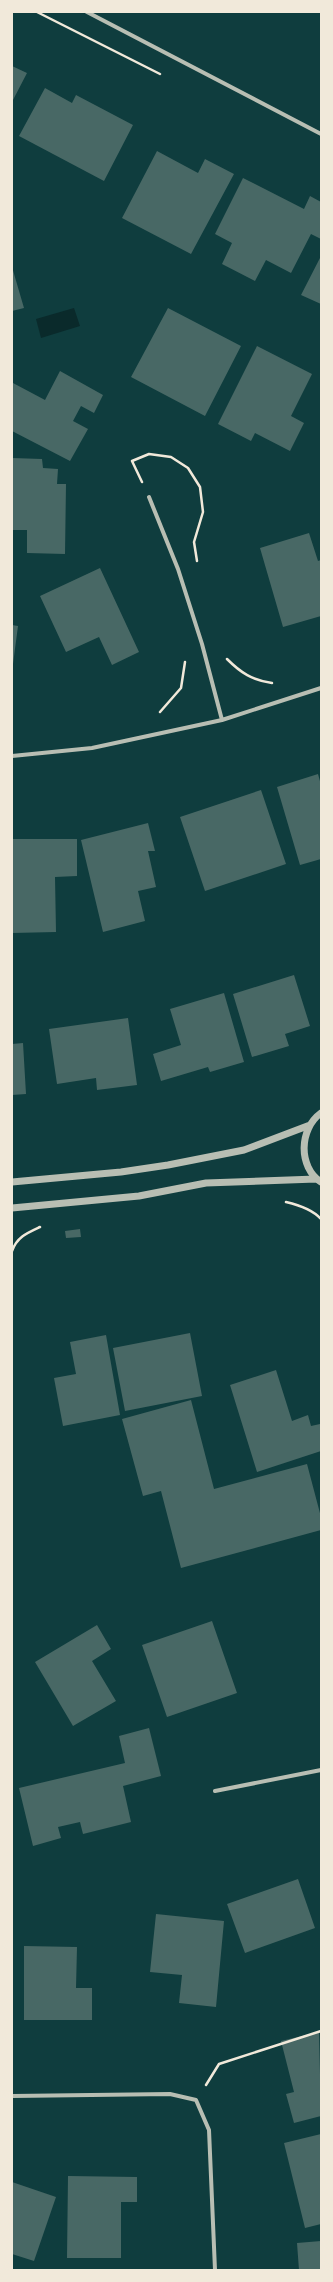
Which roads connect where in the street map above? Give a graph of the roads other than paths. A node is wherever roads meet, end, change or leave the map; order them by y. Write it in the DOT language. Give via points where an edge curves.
graph roads {
  1 [pos="87,12"];
  2 [pos="321,134"];
  3 [pos="148,497"];
  4 [pos="321,688"];
  5 [pos="222,720"];
  6 [pos="12,756"];
  7 [pos="321,1114"];
  8 [pos="310,1126"];
  9 [pos="319,1180"];
  10 [pos="12,1182"];
  11 [pos="12,1208"];
  12 [pos="321,1770"];
  13 [pos="215,1791"];
  14 [pos="12,2096"];
  15 [pos="215,2270"];
  1 -- 2 [label="street"];
  3 -- 5 [label="street" via="178,569 202,644"];
  4 -- 5 [label="street"];
  5 -- 6 [label="street" via="92,748"];
  7 -- 8 [label="street"];
  8 -- 9 [label="street" via="305,1138 304,1153 308,1167"];
  8 -- 10 [label="street" via="244,1150 168,1165"];
  9 -- 11 [label="street" via="206,1183 139,1196"];
  12 -- 13 [label="street"];
  14 -- 15 [label="street" via="170,2094 196,2100 209,2130"];
}
